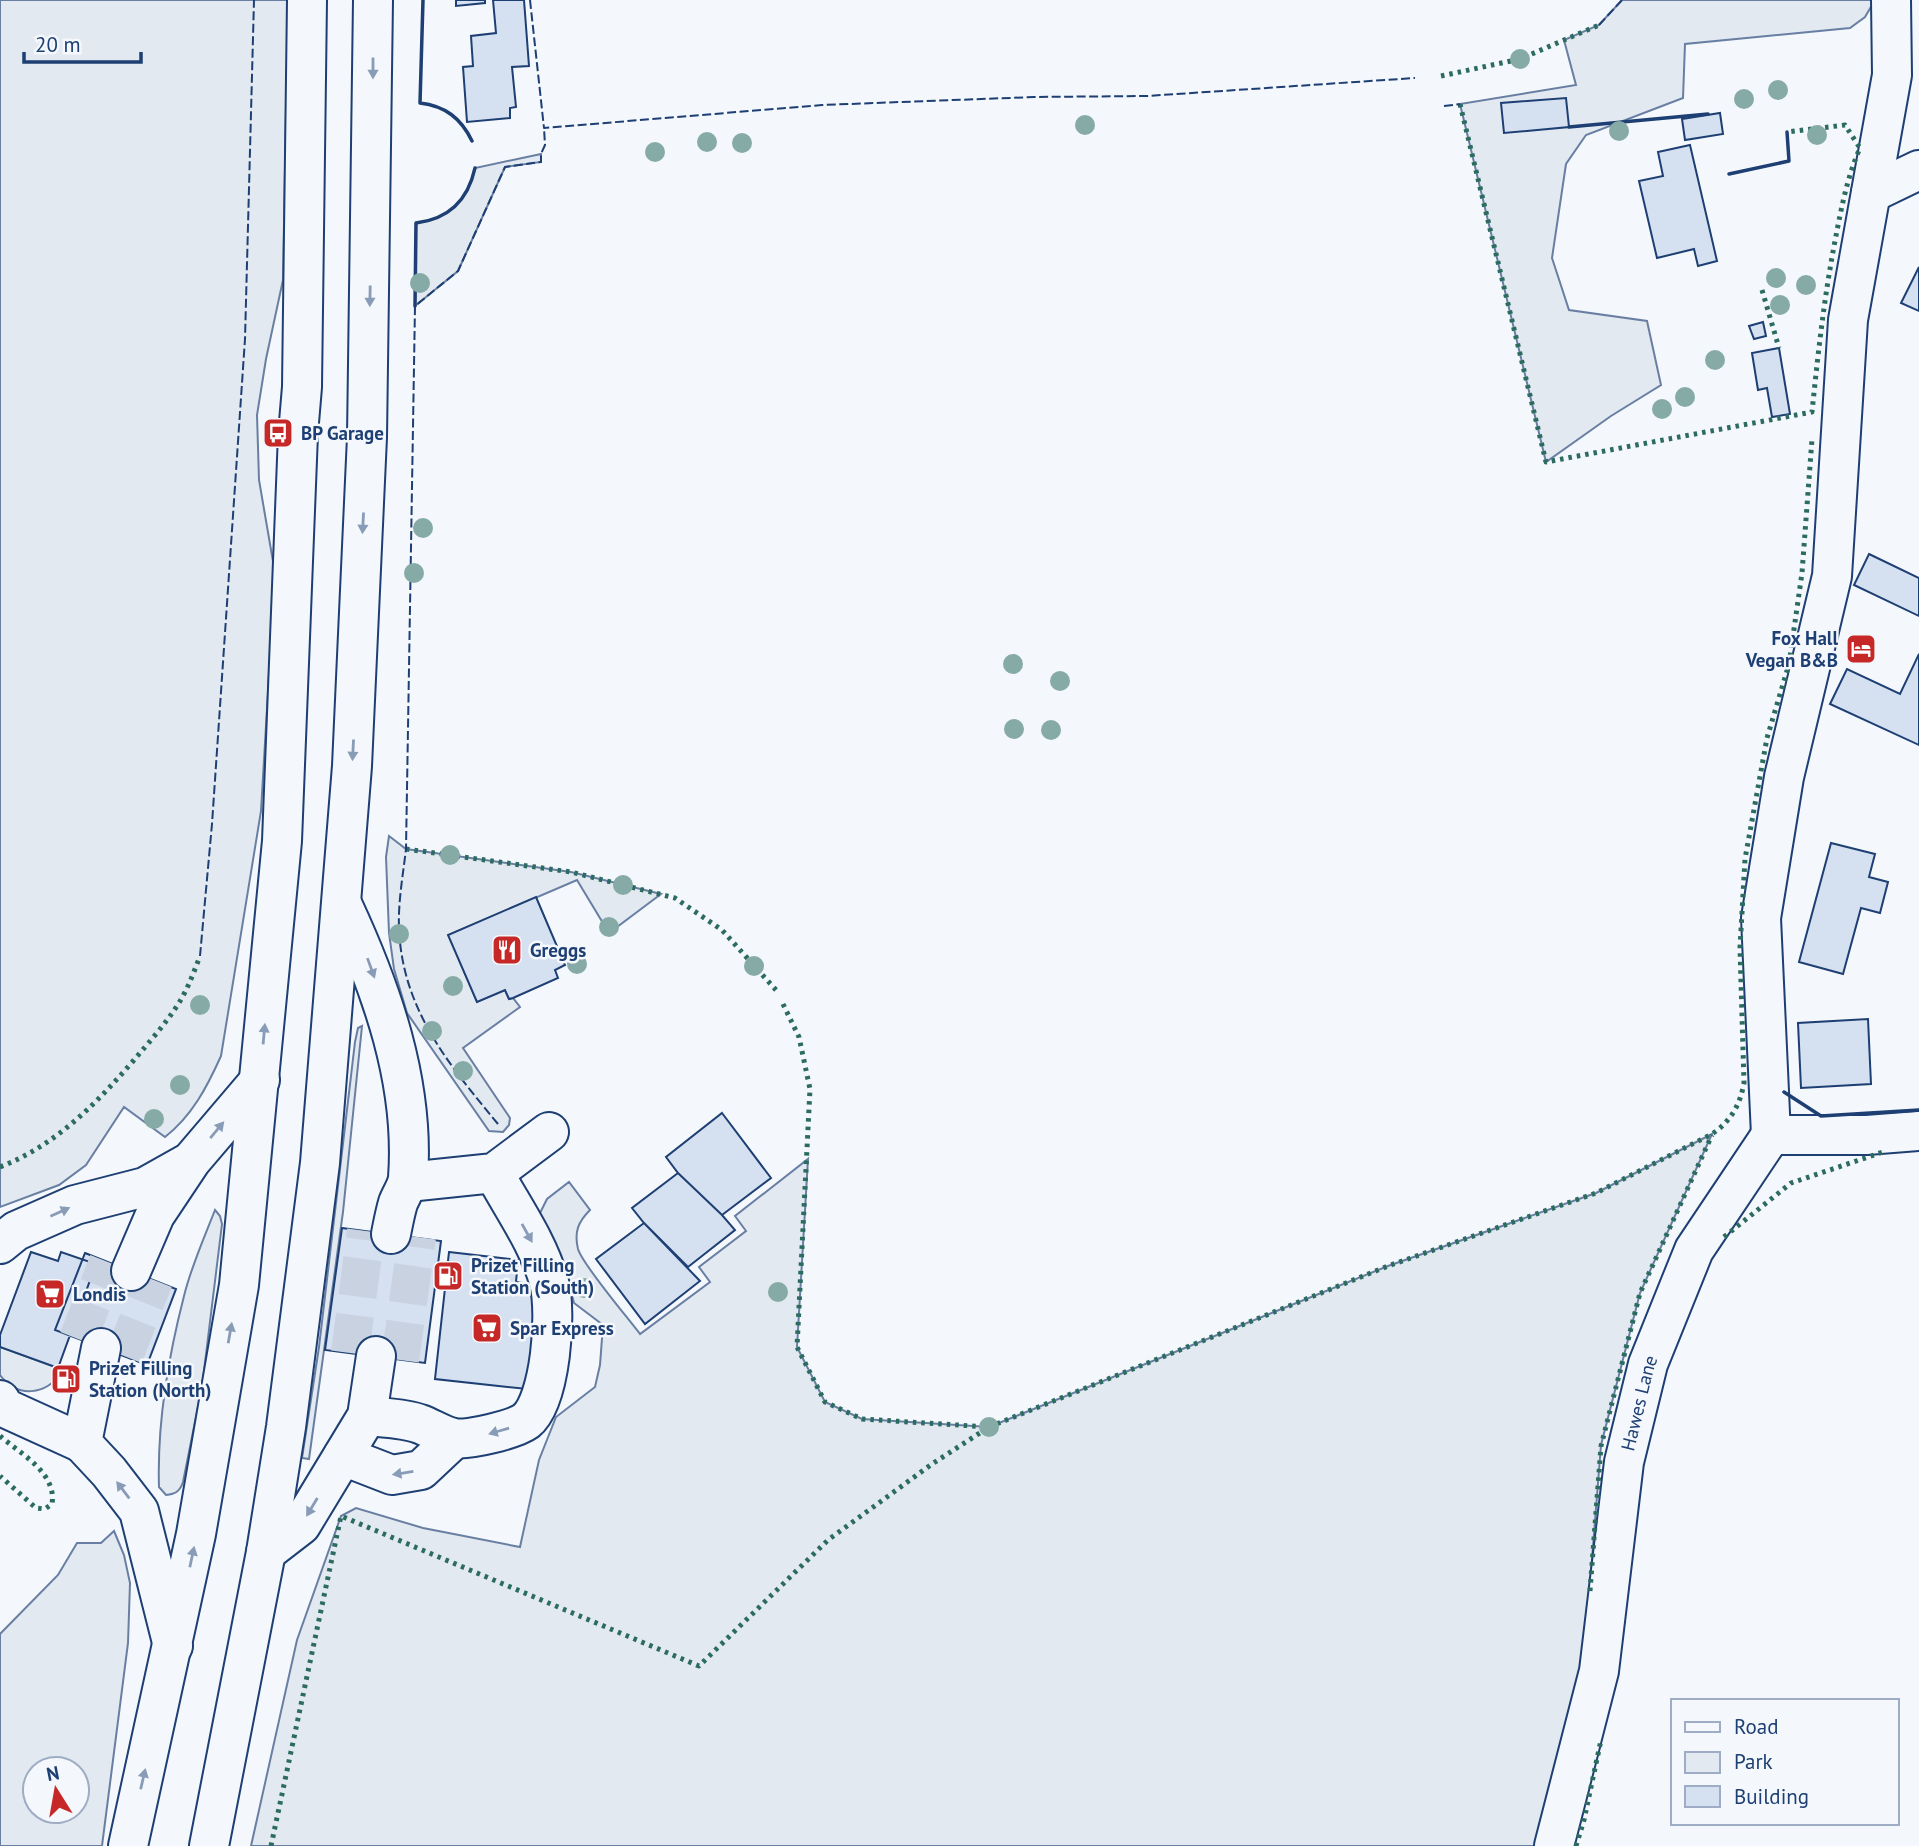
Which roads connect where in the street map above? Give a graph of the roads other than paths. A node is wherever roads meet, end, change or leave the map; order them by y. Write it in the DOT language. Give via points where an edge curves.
graph roads {
  1 [pos="307,0"];
  2 [pos="373,0"];
  3 [pos="1891,0"];
  4 [pos="1919,170"];
  5 [pos="1871,193"];
  6 [pos="343,906"];
  7 [pos="260,1080"];
  8 [pos="1919,1131"];
  9 [pos="549,1132"];
  10 [pos="1771,1135"];
  11 [pos="191,1161"];
  12 [pos="494,1173"];
  13 [pos="145,1187"];
  14 [pos="0,1244"];
  15 [pos="101,1348"];
  16 [pos="375,1356"];
  17 [pos="0,1400"];
  18 [pos="367,1416"];
  19 [pos="454,1438"];
  20 [pos="82,1446"];
  21 [pos="343,1456"];
  22 [pos="266,1552"];
  23 [pos="173,1646"];
  24 [pos="128,1846"];
  25 [pos="209,1846"];
  26 [pos="1554,1846"];
  7 -- 1 [label="main road, one-way" via="282,841 302,387"];
  2 -- 6 [label="main road, one-way" via="367,437"];
  3 -- 5 [label="main road" via="1892,75"];
  4 -- 5 [label="main road"];
  5 -- 10 [label="main road" via="1848,320 1832,576 1784,777 1761,918"];
  6 -- 12 [label="main road, one-way" via="369,963 393,1036 408,1111 396,1218"];
  6 -- 22 [label="main road" via="320,1163"];
  11 -- 7 [label="main road, one-way"];
  23 -- 7 [label="main road, one-way" via="239,1285"];
  8 -- 10 [label="main road"];
  9 -- 12 [label="main road"];
  10 -- 26 [label="main road, Hawes Lane" via="1694,1250 1648,1364 1624,1462 1600,1671"];
  11 -- 13 [label="main road"];
  11 -- 13 [label="main road" via="178,1227 131,1271"];
  12 -- 19 [label="main road, one-way" via="542,1260 550,1284 553,1310 548,1370 527,1420 499,1433"];
  14 -- 13 [label="main road, one-way" via="16,1231 75,1205"];
  15 -- 20 [label="main road"];
  16 -- 18 [label="main road"];
  17 -- 20 [label="main road" via="5,1408"];
  18 -- 19 [label="main road" via="417,1422"];
  18 -- 21 [label="main road"];
  19 -- 21 [label="main road, one-way" via="421,1470 392,1475"];
  23 -- 20 [label="main road, one-way" via="139,1511"];
  21 -- 22 [label="main road, one-way" via="301,1525"];
  22 -- 25 [label="main road"];
  24 -- 23 [label="main road, one-way"];
}
